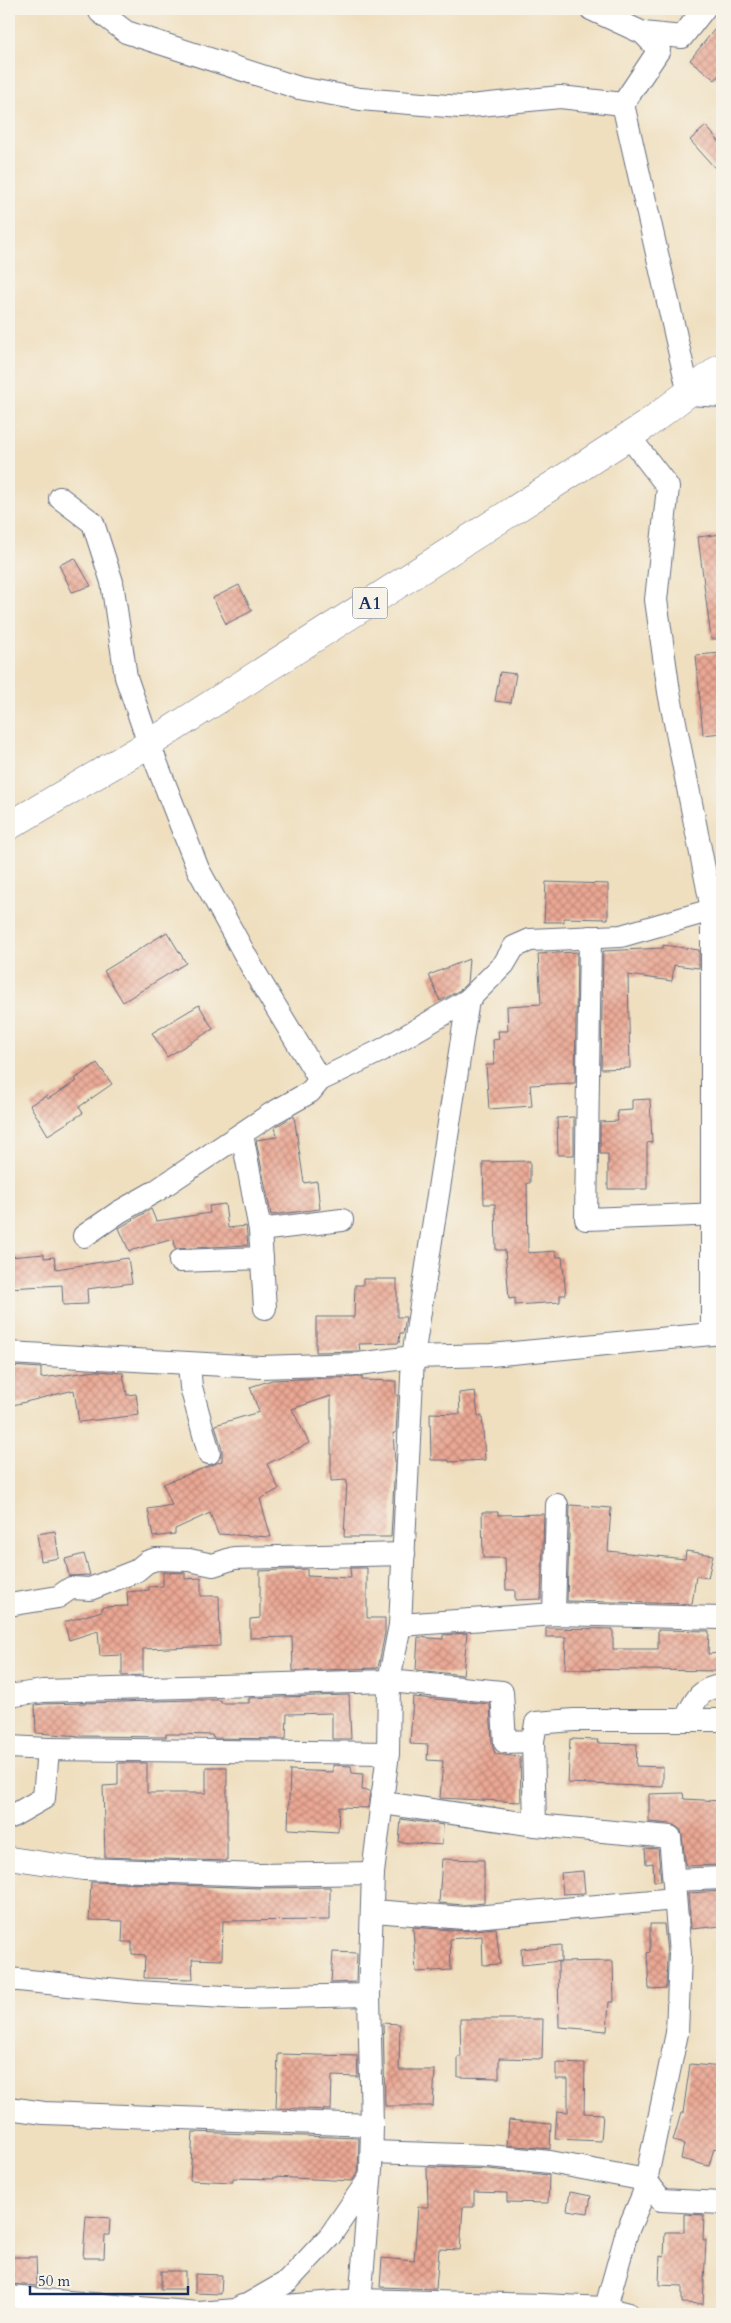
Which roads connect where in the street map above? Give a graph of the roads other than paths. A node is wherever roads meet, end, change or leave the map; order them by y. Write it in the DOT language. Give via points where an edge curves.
graph roads {
  1 [pos="106,9"];
  2 [pos="591,9"];
  3 [pos="704,9"];
  4 [pos="644,33"];
  5 [pos="623,104"];
  6 [pos="722,367"];
  7 [pos="688,394"];
  8 [pos="722,396"];
  9 [pos="628,435"];
  10 [pos="60,498"];
  11 [pos="149,744"];
  12 [pos="9,826"];
  13 [pos="717,908"];
  14 [pos="590,937"];
  15 [pos="468,1000"];
  16 [pos="320,1080"];
  17 [pos="242,1134"];
  18 [pos="717,1215"];
  19 [pos="342,1220"];
  20 [pos="260,1230"];
  21 [pos="84,1236"];
  22 [pos="262,1258"];
  23 [pos="180,1261"];
  24 [pos="265,1308"];
  25 [pos="717,1333"];
  26 [pos="9,1353"];
  27 [pos="413,1357"];
  28 [pos="189,1364"];
  29 [pos="209,1453"];
  30 [pos="557,1506"];
  31 [pos="404,1554"];
  32 [pos="9,1605"];
  33 [pos="554,1614"];
  34 [pos="722,1618"];
  35 [pos="400,1626"];
  36 [pos="390,1681"];
  37 [pos="722,1686"];
  38 [pos="9,1696"];
  39 [pos="685,1720"];
  40 [pos="722,1720"];
  41 [pos="533,1741"];
  42 [pos="10,1747"];
  43 [pos="48,1749"];
  44 [pos="388,1753"];
  45 [pos="383,1803"];
  46 [pos="9,1818"];
  47 [pos="535,1825"];
  48 [pos="9,1858"];
  49 [pos="373,1874"];
  50 [pos="722,1878"];
  51 [pos="675,1890"];
  52 [pos="374,1911"];
  53 [pos="9,1979"];
  54 [pos="369,1995"];
  55 [pos="9,2108"];
  56 [pos="372,2125"];
  57 [pos="372,2152"];
  58 [pos="371,2176"];
  59 [pos="646,2180"];
  60 [pos="722,2203"];
  61 [pos="9,2298"];
  62 [pos="359,2307"];
  63 [pos="604,2311"];
  64 [pos="200,2313"];
  65 [pos="628,2314"];
  1 -- 5 [label="street" via="100,12 126,32 299,88 360,99 460,107 560,97"];
  2 -- 4 [label="street"];
  3 -- 4 [label="street" via="682,37"];
  4 -- 5 [label="street" via="658,50"];
  5 -- 7 [label="street"];
  6 -- 7 [label="highway, A1"];
  7 -- 8 [label="street"];
  7 -- 9 [label="highway, A1"];
  9 -- 11 [label="highway, A1"];
  9 -- 13 [label="street" via="668,487 656,600 669,692"];
  10 -- 11 [label="street" via="93,523 112,582 126,677"];
  11 -- 12 [label="highway, A1"];
  11 -- 16 [label="street" via="198,869 254,971"];
  13 -- 14 [label="street" via="621,936"];
  13 -- 18 [label="street"];
  14 -- 15 [label="street" via="530,940 514,947 504,964"];
  14 -- 18 [label="street" via="586,1219"];
  15 -- 16 [label="street" via="382,1050"];
  15 -- 27 [label="street"];
  16 -- 17 [label="street" via="310,1092"];
  17 -- 20 [label="street"];
  17 -- 21 [label="street"];
  18 -- 25 [label="street"];
  19 -- 20 [label="street"];
  20 -- 22 [label="street"];
  22 -- 23 [label="street"];
  22 -- 24 [label="street"];
  25 -- 27 [label="street" via="491,1355"];
  26 -- 28 [label="street"];
  27 -- 28 [label="street" via="358,1364 260,1367"];
  27 -- 31 [label="street"];
  28 -- 29 [label="street" via="191,1387"];
  30 -- 33 [label="street"];
  31 -- 32 [label="street" via="234,1558 213,1565 156,1559 136,1571 90,1589 71,1588 58,1597"];
  31 -- 35 [label="street"];
  33 -- 34 [label="street"];
  33 -- 35 [label="street"];
  35 -- 36 [label="street"];
  36 -- 38 [label="street" via="43,1691"];
  36 -- 41 [label="street" via="502,1692 505,1742"];
  36 -- 44 [label="street"];
  37 -- 39 [label="street" via="710,1687 698,1696"];
  39 -- 40 [label="street"];
  39 -- 41 [label="street" via="536,1723"];
  41 -- 47 [label="street"];
  42 -- 43 [label="street"];
  43 -- 44 [label="street"];
  43 -- 46 [label="street" via="44,1798"];
  44 -- 45 [label="street"];
  45 -- 47 [label="street"];
  45 -- 49 [label="street"];
  47 -- 51 [label="street" via="670,1837"];
  48 -- 49 [label="street" via="84,1870 260,1875"];
  49 -- 52 [label="street"];
  50 -- 51 [label="street"];
  51 -- 52 [label="street" via="464,1918"];
  51 -- 59 [label="street" via="680,1954 676,2033"];
  52 -- 54 [label="street"];
  53 -- 54 [label="street" via="137,1992 242,1998"];
  54 -- 56 [label="street"];
  55 -- 56 [label="street" via="44,2113"];
  56 -- 57 [label="street"];
  57 -- 58 [label="street"];
  57 -- 59 [label="street" via="490,2156 550,2162"];
  58 -- 62 [label="street"];
  58 -- 64 [label="street" via="330,2236 287,2282 247,2305"];
  59 -- 60 [label="street" via="661,2200"];
  59 -- 63 [label="street"];
  61 -- 64 [label="street"];
  62 -- 63 [label="street"];
  62 -- 64 [label="street"];
  63 -- 65 [label="street"];
}
